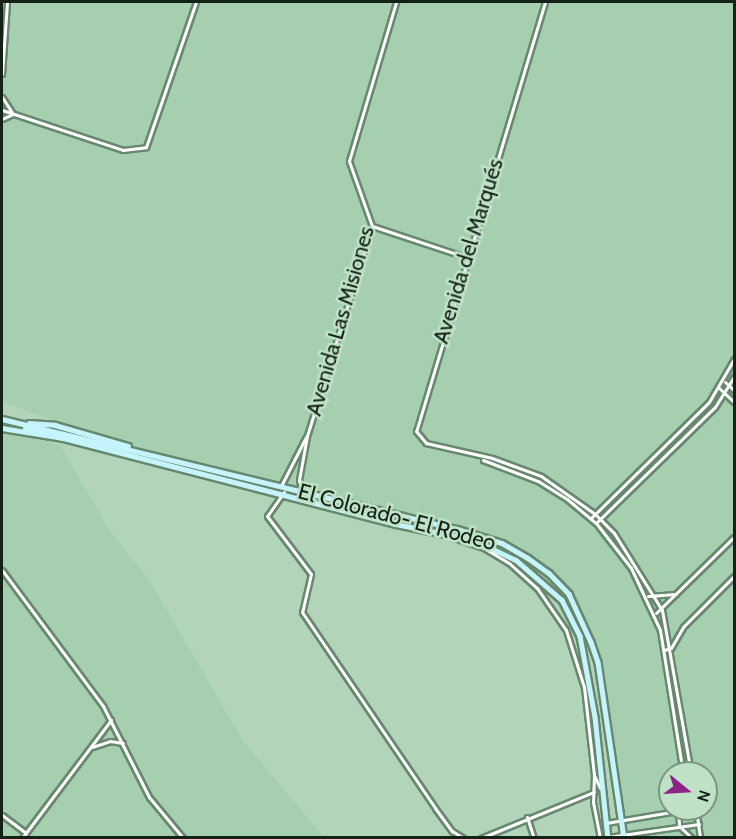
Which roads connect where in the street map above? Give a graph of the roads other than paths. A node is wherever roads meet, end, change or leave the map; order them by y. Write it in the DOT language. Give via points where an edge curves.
graph roads {
  1 [pos="7,2"];
  2 [pos="196,2"];
  3 [pos="396,2"];
  4 [pos="545,2"];
  5 [pos="2,74"];
  6 [pos="2,97"];
  7 [pos="2,110"];
  8 [pos="13,114"];
  9 [pos="2,119"];
  10 [pos="372,226"];
  11 [pos="466,257"];
  12 [pos="735,359"];
  13 [pos="735,377"];
  14 [pos="724,381"];
  15 [pos="730,386"];
  16 [pos="719,388"];
  17 [pos="735,390"];
  18 [pos="725,393"];
  19 [pos="735,402"];
  20 [pos="698,413"];
  21 [pos="704,418"];
  22 [pos="2,421"];
  23 [pos="2,428"];
  24 [pos="307,436"];
  25 [pos="66,438"];
  26 [pos="482,459"];
  27 [pos="281,486"];
  28 [pos="559,487"];
  29 [pos="284,492"];
  30 [pos="304,492"];
  31 [pos="555,492"];
  32 [pos="595,514"];
  33 [pos="591,518"];
  34 [pos="601,519"];
  35 [pos="596,523"];
  36 [pos="447,534"];
  37 [pos="735,537"];
  38 [pos="631,557"];
  39 [pos="626,561"];
  40 [pos="2,570"];
  41 [pos="643,575"];
  42 [pos="735,576"];
  43 [pos="637,578"];
  44 [pos="654,594"];
  45 [pos="678,594"];
  46 [pos="647,596"];
  47 [pos="662,610"];
  48 [pos="655,613"];
  49 [pos="671,648"];
  50 [pos="664,650"];
  51 [pos="674,672"];
  52 [pos="667,673"];
  53 [pos="111,720"];
  54 [pos="682,721"];
  55 [pos="675,722"];
  56 [pos="124,743"];
  57 [pos="91,748"];
  58 [pos="688,756"];
  59 [pos="680,757"];
  60 [pos="681,761"];
  61 [pos="689,761"];
  62 [pos="594,775"];
  63 [pos="600,788"];
  64 [pos="594,792"];
  65 [pos="658,814"];
  66 [pos="2,815"];
  67 [pos="527,817"];
  68 [pos="621,820"];
  69 [pos="679,821"];
  70 [pos="698,821"];
  71 [pos="606,823"];
  72 [pos="699,824"];
  73 [pos="679,825"];
  74 [pos="26,832"];
  75 [pos="623,836"];
  76 [pos="22,837"];
  77 [pos="183,837"];
  78 [pos="463,837"];
  79 [pos="481,837"];
  80 [pos="534,837"];
  81 [pos="600,837"];
  82 [pos="608,837"];
  83 [pos="692,837"];
  84 [pos="700,837"];
  1 -- 5 [label="street"];
  2 -- 8 [label="street" via="146,147 123,150"];
  3 -- 10 [label="street, Avenida Las Misiones" via="349,161"];
  4 -- 11 [label="street, Avenida del Marqués"];
  6 -- 8 [label="street"];
  7 -- 8 [label="street"];
  8 -- 9 [label="street"];
  10 -- 11 [label="street"];
  10 -- 24 [label="street, Avenida Las Misiones"];
  11 -- 26 [label="street, Avenida del Marqués" via="416,430 426,443"];
  12 -- 14 [label="street"];
  13 -- 15 [label="street"];
  14 -- 15 [label="street"];
  14 -- 16 [label="street"];
  15 -- 17 [label="street"];
  15 -- 18 [label="street"];
  16 -- 18 [label="street"];
  16 -- 20 [label="street"];
  18 -- 19 [label="street"];
  18 -- 21 [label="street"];
  20 -- 21 [label="street"];
  20 -- 32 [label="street"];
  21 -- 34 [label="street"];
  22 -- 25 [label="main road, El Colorado- El Rodeo"];
  22 -- 27 [label="main road, El Colorado- El Rodeo" via="57,426"];
  23 -- 25 [label="main road" via="57,440"];
  24 -- 27 [label="street, Avenida Las Misiones"];
  24 -- 30 [label="street, Avenida Las Misiones" via="298,480"];
  25 -- 29 [label="main road, El Colorado- El Rodeo"];
  26 -- 28 [label="street, Avenida del Marqués" via="517,466"];
  26 -- 31 [label="street, Avenida del Marqués" via="538,481"];
  27 -- 30 [label="main road, El Colorado- El Rodeo"];
  28 -- 31 [label="street"];
  28 -- 32 [label="street, Avenida del Marqués"];
  29 -- 36 [label="main road, El Colorado- El Rodeo"];
  29 -- 78 [label="street" via="267,516 311,574 302,612 446,823"];
  30 -- 68 [label="main road, El Colorado- El Rodeo" via="485,537 549,573 582,618 598,662"];
  31 -- 33 [label="street, Avenida del Marqués"];
  32 -- 33 [label="street"];
  32 -- 34 [label="street, Avenida del Marqués"];
  33 -- 35 [label="street, Avenida del Marqués"];
  34 -- 35 [label="street"];
  34 -- 38 [label="street, Avenida del Marqués"];
  35 -- 39 [label="street, Avenida del Marqués"];
  36 -- 62 [label="street" via="509,563 537,588 561,620 583,680"];
  36 -- 63 [label="main road, El Colorado- El Rodeo" via="498,549 516,560 543,581 571,615 585,649"];
  37 -- 45 [label="street"];
  38 -- 39 [label="street"];
  38 -- 41 [label="street, Avenida del Marqués"];
  39 -- 43 [label="street, Avenida del Marqués"];
  40 -- 53 [label="street"];
  41 -- 43 [label="street"];
  41 -- 44 [label="street, Avenida del Marqués"];
  42 -- 49 [label="street" via="683,627"];
  43 -- 46 [label="street, Avenida del Marqués"];
  44 -- 45 [label="street"];
  44 -- 46 [label="street"];
  44 -- 47 [label="street, Avenida del Marqués"];
  45 -- 47 [label="street"];
  46 -- 48 [label="street, Avenida del Marqués"];
  47 -- 48 [label="street"];
  47 -- 49 [label="street, Avenida del Marqués"];
  48 -- 50 [label="street, Avenida del Marqués"];
  49 -- 50 [label="street"];
  49 -- 51 [label="street, Avenida del Marqués"];
  50 -- 52 [label="street, Avenida del Marqués"];
  51 -- 52 [label="street"];
  51 -- 54 [label="street, Avenida del Marqués"];
  52 -- 55 [label="street, Avenida del Marqués"];
  53 -- 56 [label="street"];
  53 -- 57 [label="street"];
  54 -- 55 [label="street"];
  54 -- 58 [label="street, Avenida del Marqués"];
  55 -- 59 [label="street, Avenida del Marqués"];
  56 -- 57 [label="street" via="110,741"];
  56 -- 77 [label="street" via="149,797"];
  57 -- 74 [label="street"];
  58 -- 59 [label="street"];
  58 -- 61 [label="street, Avenida del Marqués"];
  59 -- 60 [label="street, Avenida del Marqués"];
  62 -- 63 [label="street"];
  62 -- 64 [label="street"];
  63 -- 71 [label="main road, El Colorado- El Rodeo"];
  64 -- 67 [label="street"];
  64 -- 81 [label="street"];
  65 -- 68 [label="street"];
  66 -- 74 [label="street"];
  67 -- 79 [label="street"];
  67 -- 80 [label="street"];
  68 -- 71 [label="street"];
  68 -- 75 [label="main road, El Colorado- El Rodeo"];
  69 -- 73 [label="street"];
  70 -- 72 [label="street"];
  71 -- 82 [label="main road, El Colorado- El Rodeo"];
  72 -- 73 [label="street"];
  72 -- 84 [label="street"];
  73 -- 75 [label="street"];
  73 -- 83 [label="street"];
  74 -- 76 [label="street"];
  75 -- 82 [label="street"];
}
